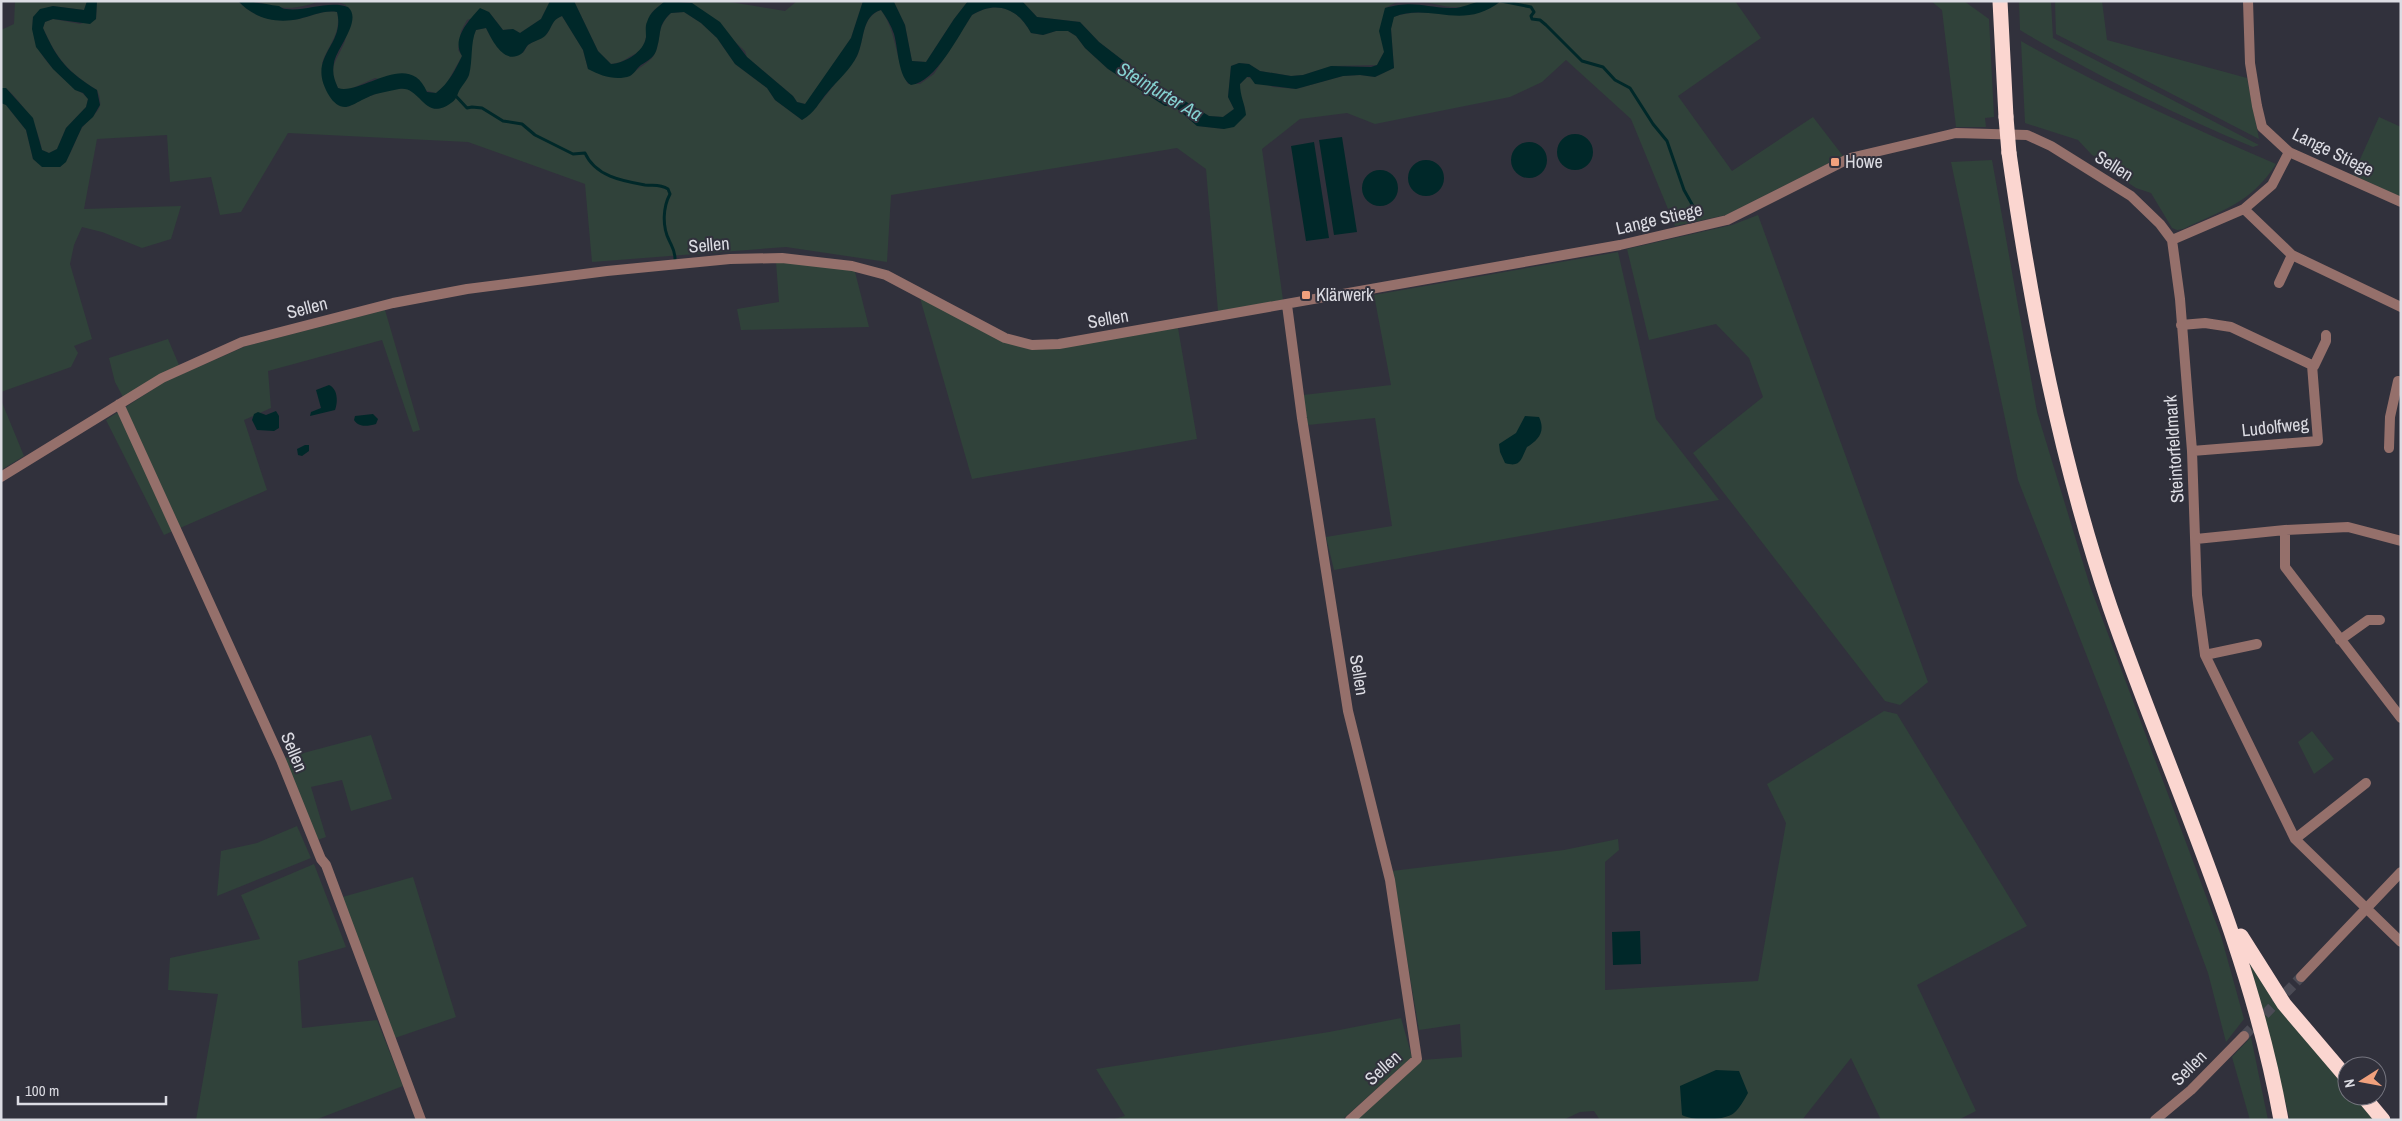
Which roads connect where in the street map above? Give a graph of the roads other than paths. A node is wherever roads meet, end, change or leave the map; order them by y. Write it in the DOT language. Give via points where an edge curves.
graph roads {
  1 [pos="2248,1"];
  2 [pos="2000,2"];
  3 [pos="2026,135"];
  4 [pos="2289,152"];
  5 [pos="2401,202"];
  6 [pos="2244,209"];
  7 [pos="2172,240"];
  8 [pos="2292,255"];
  9 [pos="2279,283"];
  10 [pos="1287,305"];
  11 [pos="2401,308"];
  12 [pos="2182,325"];
  13 [pos="2326,334"];
  14 [pos="2312,365"];
  15 [pos="2398,381"];
  16 [pos="119,404"];
  17 [pos="2397,406"];
  18 [pos="2388,448"];
  19 [pos="2192,451"];
  20 [pos="1,477"];
  21 [pos="2285,530"];
  22 [pos="2196,539"];
  23 [pos="2401,541"];
  24 [pos="2380,620"];
  25 [pos="2340,640"];
  26 [pos="2257,644"];
  27 [pos="2205,655"];
  28 [pos="2401,718"];
  29 [pos="2366,783"];
  30 [pos="2295,839"];
  31 [pos="2401,872"];
  32 [pos="2224,906"];
  33 [pos="2368,908"];
  34 [pos="2401,942"];
  35 [pos="2301,977"];
  36 [pos="2244,1036"];
  37 [pos="2337,1067"];
  38 [pos="2371,1106"];
  39 [pos="421,1120"];
  40 [pos="1350,1120"];
  41 [pos="2155,1120"];
  42 [pos="2281,1120"];
  43 [pos="2383,1120"];
  1 -- 4 [label="street, Lange Stiege" via="2250,63 2262,128"];
  2 -- 32 [label="highway, bridge" via="2009,153 2036,323 2078,501 2124,647"];
  3 -- 7 [label="street, Sellen" via="2051,146 2131,196"];
  3 -- 10 [label="street, Lange Stiege" via="1956,133 1931,138 1850,158 1727,220 1620,245"];
  4 -- 5 [label="street, Lange Stiege"];
  4 -- 6 [label="street" via="2272,185"];
  6 -- 7 [label="street"];
  6 -- 8 [label="street"];
  7 -- 12 [label="street, Steintorfeldmark"];
  8 -- 9 [label="street"];
  8 -- 11 [label="street"];
  10 -- 16 [label="street, Sellen" via="1032,346 1004,338 886,275 852,266 782,258 730,259 607,270 393,303 242,342 162,378"];
  10 -- 40 [label="street, Sellen" via="1348,711 1390,880 1417,1059"];
  12 -- 14 [label="street" via="2205,323 2231,327"];
  12 -- 19 [label="street, Steintorfeldmark"];
  13 -- 14 [label="street" via="2326,341"];
  14 -- 19 [label="street, Ludolfweg" via="2318,441"];
  15 -- 17 [label="street"];
  16 -- 20 [label="street, Sellen"];
  16 -- 39 [label="street, Sellen" via="326,865"];
  17 -- 18 [label="street"];
  19 -- 22 [label="street, Steintorfeldmark"];
  21 -- 22 [label="street"];
  21 -- 23 [label="street" via="2348,526"];
  21 -- 25 [label="street" via="2285,567"];
  22 -- 27 [label="street, Steintorfeldmark" via="2197,595"];
  24 -- 25 [label="street" via="2368,620"];
  25 -- 28 [label="street"];
  26 -- 27 [label="street"];
  27 -- 30 [label="street, Steintorfeldmark"];
  29 -- 30 [label="street"];
  30 -- 33 [label="street, Steintorfeldmark"];
  31 -- 33 [label="street"];
  32 -- 37 [label="highway" via="2276,994"];
  32 -- 42 [label="highway" via="2256,1006"];
  33 -- 34 [label="street, Steintorfeldmark"];
  33 -- 35 [label="street"];
  36 -- 41 [label="street, Sellen" via="2192,1090"];
  38 -- 43 [label="highway"];
}
